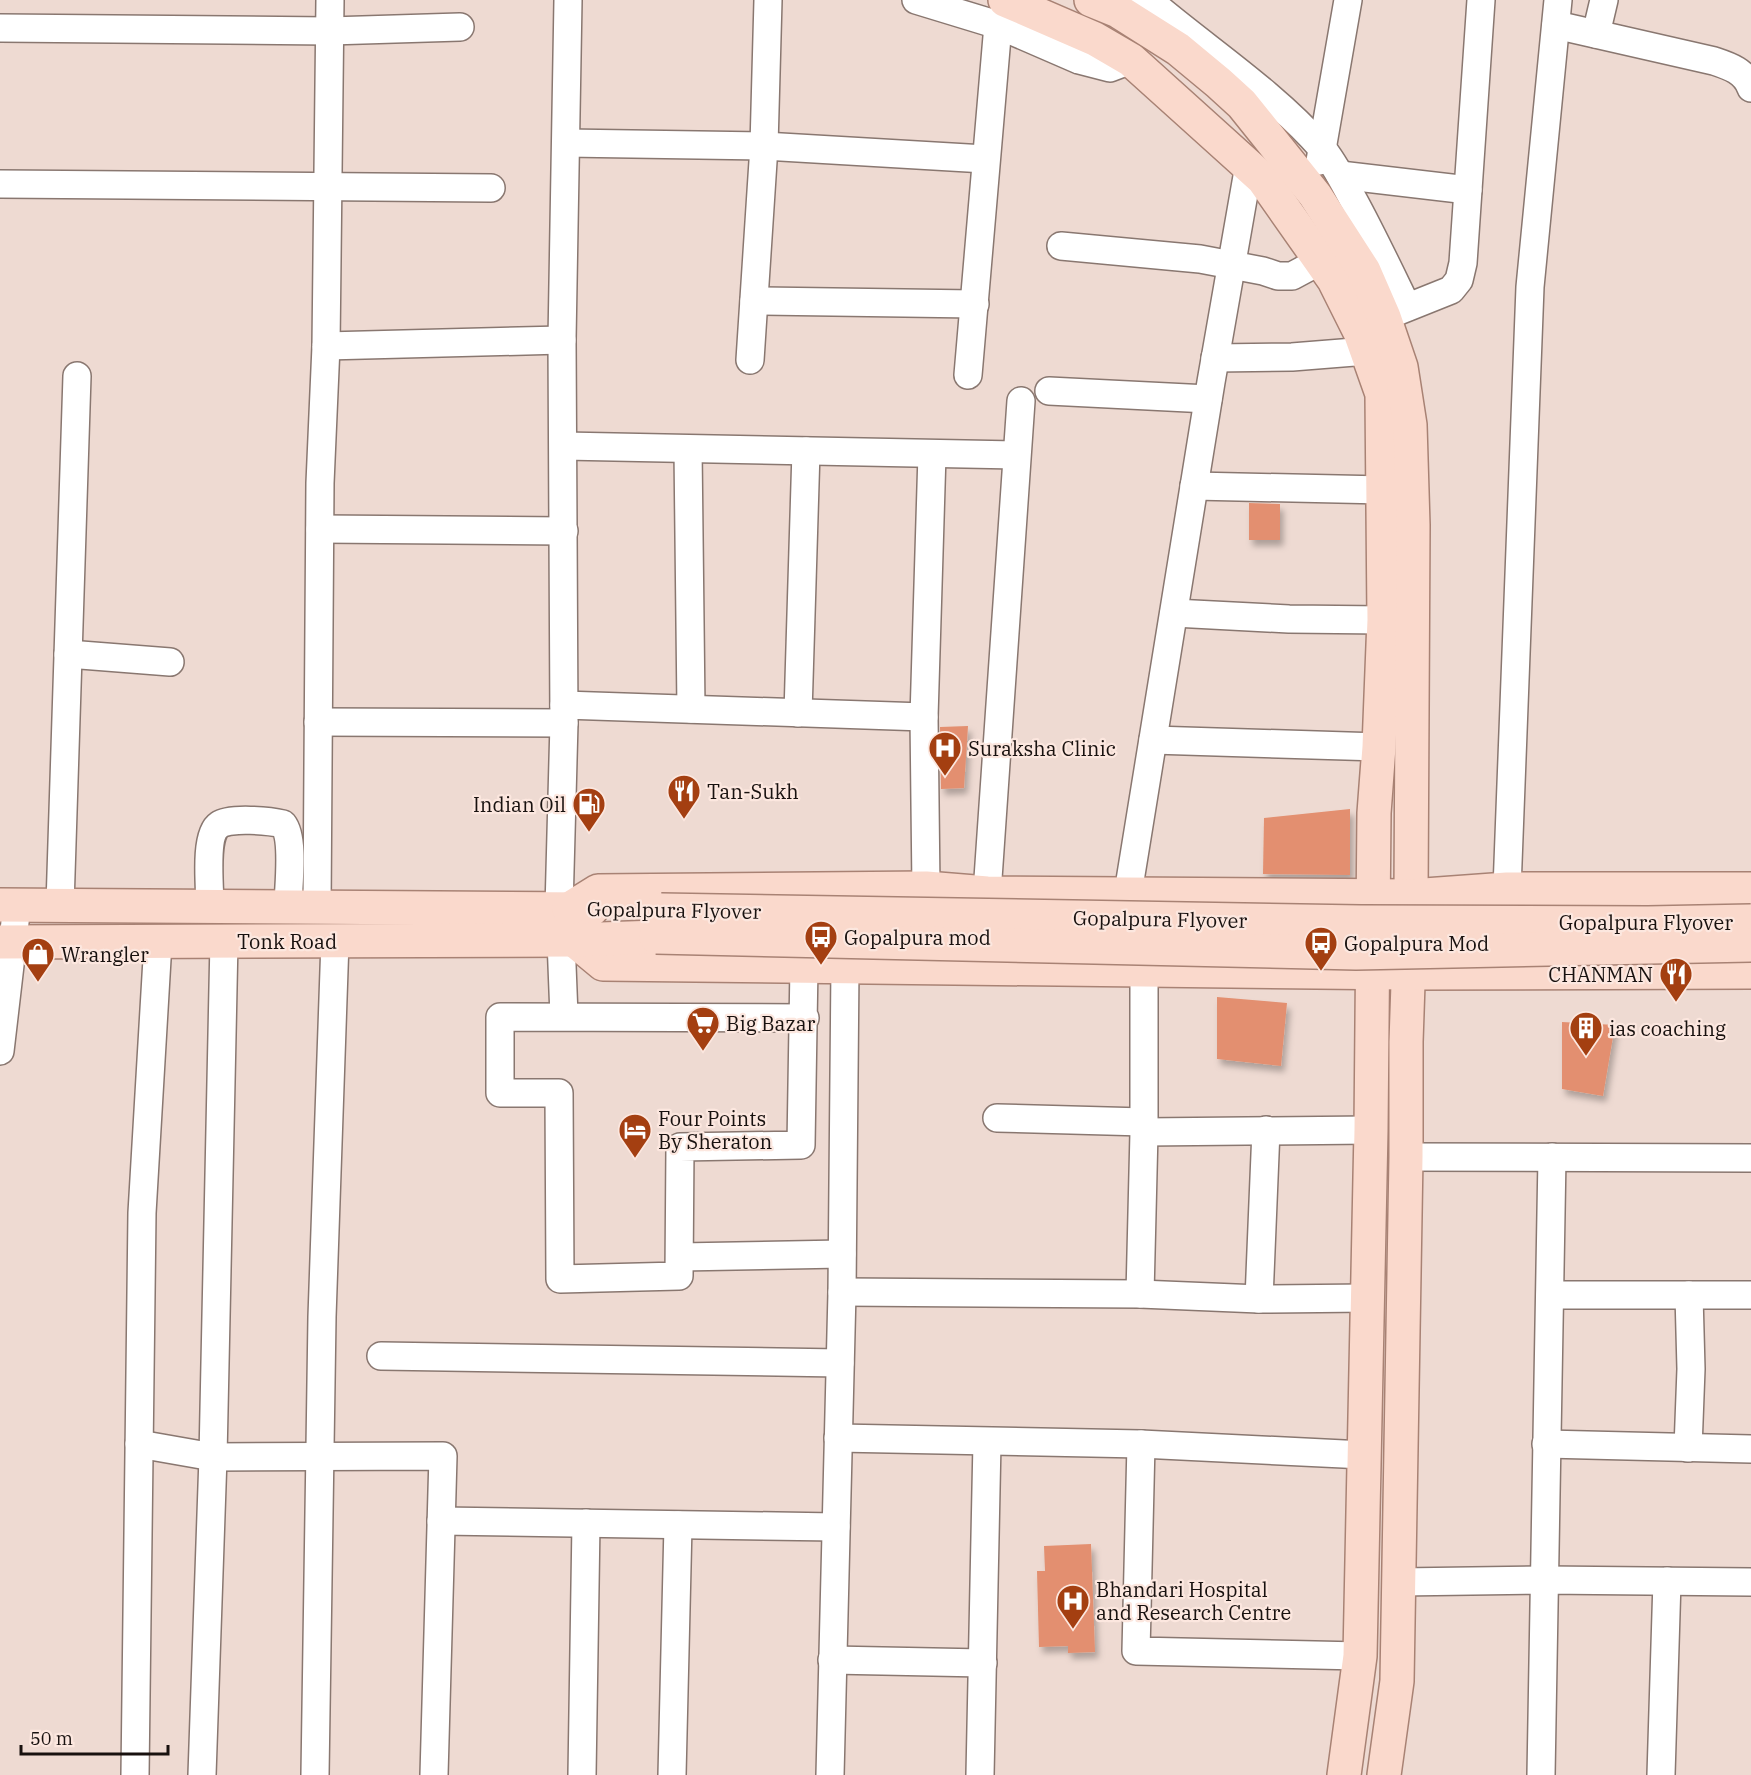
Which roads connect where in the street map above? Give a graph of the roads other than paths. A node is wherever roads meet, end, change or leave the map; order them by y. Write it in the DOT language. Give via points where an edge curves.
graph roads {
  1 [pos="330,0"];
  2 [pos="568,0"];
  3 [pos="768,0"];
  4 [pos="916,0"];
  5 [pos="1348,0"];
  6 [pos="1481,0"];
  7 [pos="1604,0"];
  8 [pos="1136,9"];
  9 [pos="1557,12"];
  10 [pos="1002,13"];
  11 [pos="460,27"];
  12 [pos="0,28"];
  13 [pos="330,31"];
  14 [pos="1596,34"];
  15 [pos="1131,60"];
  16 [pos="1751,88"];
  17 [pos="566,143"];
  18 [pos="764,146"];
  19 [pos="1322,148"];
  20 [pos="985,159"];
  21 [pos="1249,165"];
  22 [pos="0,184"];
  23 [pos="328,185"];
  24 [pos="1327,185"];
  25 [pos="491,188"];
  26 [pos="1468,189"];
  27 [pos="1061,246"];
  28 [pos="1320,261"];
  29 [pos="1232,264"];
  30 [pos="754,300"];
  31 [pos="975,304"];
  32 [pos="1396,312"];
  33 [pos="562,340"];
  34 [pos="326,346"];
  35 [pos="1367,351"];
  36 [pos="1215,358"];
  37 [pos="750,360"];
  38 [pos="968,375"];
  39 [pos="77,376"];
  40 [pos="1049,392"];
  41 [pos="1208,399"];
  42 [pos="1021,401"];
  43 [pos="564,446"];
  44 [pos="688,449"];
  45 [pos="806,451"];
  46 [pos="932,454"];
  47 [pos="1017,455"];
  48 [pos="1194,486"];
  49 [pos="1384,490"];
  50 [pos="320,529"];
  51 [pos="564,531"];
  52 [pos="1174,613"];
  53 [pos="1384,620"];
  54 [pos="68,654"];
  55 [pos="170,662"];
  56 [pos="691,709"];
  57 [pos="798,713"];
  58 [pos="564,714"];
  59 [pos="924,717"];
  60 [pos="318,722"];
  61 [pos="1153,740"];
  62 [pos="1379,747"];
  63 [pos="926,888"];
  64 [pos="1507,889"];
  65 [pos="1633,889"];
  66 [pos="1751,890"];
  67 [pos="987,892"];
  68 [pos="1044,893"];
  69 [pos="1128,893"];
  70 [pos="1374,894"];
  71 [pos="1411,896"];
  72 [pos="8,905"];
  73 [pos="60,905"];
  74 [pos="210,906"];
  75 [pos="303,907"];
  76 [pos="1751,921"];
  77 [pos="566,924"];
  78 [pos="659,924"];
  79 [pos="224,941"];
  80 [pos="335,941"];
  81 [pos="6,942"];
  82 [pos="158,942"];
  83 [pos="1751,945"];
  84 [pos="804,966"];
  85 [pos="845,967"];
  86 [pos="1043,969"];
  87 [pos="1144,970"];
  88 [pos="1633,972"];
  89 [pos="1751,972"];
  90 [pos="1371,973"];
  91 [pos="1408,973"];
  92 [pos="564,1016"];
  93 [pos="805,1018"];
  94 [pos="0,1051"];
  95 [pos="997,1118"];
  96 [pos="1144,1127"];
  97 [pos="1266,1130"];
  98 [pos="1371,1130"];
  99 [pos="801,1145"];
  100 [pos="843,1145"];
  101 [pos="1406,1157"];
  102 [pos="1552,1157"];
  103 [pos="1751,1158"];
  104 [pos="842,1254"];
  105 [pos="686,1256"];
  106 [pos="842,1292"];
  107 [pos="1140,1294"];
  108 [pos="1550,1295"];
  109 [pos="1689,1295"];
  110 [pos="1751,1295"];
  111 [pos="1368,1298"];
  112 [pos="1259,1299"];
  113 [pos="381,1356"];
  114 [pos="840,1363"];
  115 [pos="838,1438"];
  116 [pos="987,1442"];
  117 [pos="139,1444"];
  118 [pos="1141,1444"];
  119 [pos="1546,1444"];
  120 [pos="1688,1448"];
  121 [pos="1751,1449"];
  122 [pos="1364,1455"];
  123 [pos="213,1457"];
  124 [pos="320,1458"];
  125 [pos="441,1521"];
  126 [pos="586,1523"];
  127 [pos="678,1525"];
  128 [pos="836,1527"];
  129 [pos="1544,1580"];
  130 [pos="1667,1581"];
  131 [pos="1399,1582"];
  132 [pos="1751,1582"];
  133 [pos="1360,1656"];
  134 [pos="832,1660"];
  135 [pos="983,1663"];
  136 [pos="135,1775"];
  137 [pos="202,1775"];
  138 [pos="315,1775"];
  139 [pos="434,1775"];
  140 [pos="582,1775"];
  141 [pos="672,1775"];
  142 [pos="831,1775"];
  143 [pos="980,1775"];
  144 [pos="1344,1775"];
  145 [pos="1384,1775"];
  146 [pos="1541,1775"];
  147 [pos="1661,1775"];
  1 -- 13 [label="street"];
  2 -- 17 [label="street"];
  3 -- 18 [label="street"];
  4 -- 10 [label="street"];
  5 -- 19 [label="street"];
  6 -- 26 [label="street"];
  7 -- 14 [label="street"];
  8 -- 19 [label="street" via="1248,80"];
  8 -- 24 [label="main road"];
  9 -- 14 [label="street"];
  9 -- 64 [label="street" via="1530,287"];
  10 -- 15 [label="main road" via="1095,39"];
  10 -- 15 [label="street" via="1079,60 1110,68"];
  10 -- 20 [label="street"];
  11 -- 13 [label="street"];
  12 -- 13 [label="street"];
  13 -- 23 [label="street"];
  14 -- 16 [label="street" via="1728,66 1743,74"];
  15 -- 21 [label="main road"];
  17 -- 18 [label="street"];
  17 -- 33 [label="street"];
  18 -- 20 [label="street"];
  18 -- 30 [label="street"];
  19 -- 24 [label="street"];
  20 -- 31 [label="street"];
  21 -- 28 [label="main road"];
  21 -- 29 [label="street"];
  22 -- 23 [label="street"];
  23 -- 25 [label="street"];
  23 -- 34 [label="street"];
  24 -- 26 [label="street"];
  24 -- 32 [label="main road" via="1364,271"];
  26 -- 32 [label="street" via="1459,280 1451,290"];
  27 -- 29 [label="street"];
  28 -- 29 [label="street" via="1292,276"];
  28 -- 35 [label="main road" via="1334,280"];
  29 -- 36 [label="street"];
  30 -- 31 [label="street"];
  30 -- 37 [label="street"];
  31 -- 38 [label="street"];
  32 -- 71 [label="main road" via="1410,425 1413,525"];
  33 -- 34 [label="street"];
  33 -- 43 [label="street"];
  34 -- 50 [label="street"];
  35 -- 36 [label="street"];
  35 -- 49 [label="main road" via="1382,394"];
  36 -- 41 [label="street"];
  39 -- 54 [label="street"];
  40 -- 41 [label="street"];
  41 -- 48 [label="street"];
  42 -- 47 [label="street"];
  43 -- 44 [label="street"];
  43 -- 51 [label="street"];
  44 -- 45 [label="street"];
  44 -- 56 [label="street"];
  45 -- 46 [label="street"];
  45 -- 57 [label="street"];
  46 -- 47 [label="street"];
  46 -- 59 [label="street"];
  47 -- 67 [label="street"];
  48 -- 49 [label="street"];
  48 -- 52 [label="street"];
  49 -- 53 [label="main road"];
  50 -- 51 [label="street"];
  50 -- 60 [label="street"];
  51 -- 58 [label="street"];
  52 -- 53 [label="street"];
  52 -- 61 [label="street"];
  53 -- 62 [label="main road"];
  54 -- 55 [label="street"];
  54 -- 73 [label="street"];
  56 -- 57 [label="street"];
  56 -- 58 [label="street"];
  57 -- 59 [label="street"];
  58 -- 60 [label="street"];
  58 -- 77 [label="street"];
  59 -- 63 [label="street"];
  60 -- 75 [label="street"];
  61 -- 62 [label="street"];
  61 -- 69 [label="street"];
  62 -- 70 [label="main road"];
  63 -- 67 [label="main road"];
  63 -- 77 [label="main road" via="598,891"];
  64 -- 65 [label="main road"];
  64 -- 71 [label="main road"];
  65 -- 66 [label="main road"];
  65 -- 88 [label="main road"];
  67 -- 68 [label="main road"];
  68 -- 69 [label="main road"];
  68 -- 86 [label="main road"];
  69 -- 70 [label="main road"];
  70 -- 71 [label="main road"];
  70 -- 90 [label="main road"];
  71 -- 91 [label="main road"];
  72 -- 73 [label="main road, Tonk Road"];
  72 -- 81 [label="street"];
  73 -- 74 [label="main road, Tonk Road"];
  74 -- 75 [label="main road, Tonk Road"];
  74 -- 75 [label="street" via="210,846 214,831 227,822 254,821 283,824 287,828"];
  75 -- 77 [label="main road, Tonk Road"];
  76 -- 78 [label="main road, Gopalpura Flyover, bridge"];
  77 -- 78 [label="main road, Gopalpura Flyover"];
  77 -- 80 [label="main road, Tonk Road"];
  77 -- 84 [label="main road" via="603,964"];
  77 -- 92 [label="street"];
  78 -- 83 [label="main road, Gopalpura Flyover, bridge" via="1356,952"];
  79 -- 80 [label="main road, Tonk Road"];
  79 -- 82 [label="main road, Tonk Road"];
  79 -- 123 [label="street"];
  80 -- 124 [label="street"];
  81 -- 82 [label="main road, Tonk Road"];
  81 -- 94 [label="street"];
  82 -- 117 [label="street" via="142,1213"];
  84 -- 85 [label="main road"];
  84 -- 93 [label="street"];
  85 -- 86 [label="main road"];
  85 -- 100 [label="street"];
  86 -- 87 [label="main road"];
  87 -- 90 [label="main road"];
  87 -- 96 [label="street"];
  88 -- 89 [label="main road"];
  88 -- 91 [label="main road"];
  90 -- 91 [label="main road"];
  90 -- 98 [label="main road"];
  91 -- 101 [label="main road"];
  92 -- 93 [label="street"];
  92 -- 105 [label="street" via="499,1019 500,1093 559,1093 560,1279 677,1277"];
  93 -- 99 [label="street"];
  95 -- 96 [label="street"];
  96 -- 97 [label="street"];
  96 -- 107 [label="street"];
  97 -- 98 [label="street"];
  97 -- 112 [label="street"];
  98 -- 111 [label="main road"];
  99 -- 100 [label="street"];
  99 -- 105 [label="street" via="680,1147"];
  100 -- 104 [label="street"];
  101 -- 102 [label="street"];
  101 -- 131 [label="main road"];
  102 -- 103 [label="street"];
  102 -- 108 [label="street"];
  104 -- 105 [label="street"];
  104 -- 106 [label="street"];
  106 -- 107 [label="street"];
  106 -- 114 [label="street"];
  107 -- 112 [label="street"];
  108 -- 109 [label="street"];
  108 -- 119 [label="street"];
  109 -- 110 [label="street"];
  109 -- 120 [label="street"];
  111 -- 112 [label="street"];
  111 -- 122 [label="main road"];
  113 -- 114 [label="street"];
  114 -- 115 [label="street"];
  115 -- 116 [label="street"];
  115 -- 128 [label="street"];
  116 -- 118 [label="street"];
  116 -- 135 [label="street"];
  117 -- 123 [label="street"];
  117 -- 136 [label="street"];
  118 -- 122 [label="street"];
  118 -- 133 [label="street" via="1136,1651"];
  119 -- 120 [label="street"];
  119 -- 129 [label="street"];
  120 -- 121 [label="street"];
  122 -- 133 [label="main road"];
  123 -- 124 [label="street"];
  123 -- 137 [label="street"];
  124 -- 125 [label="street" via="443,1456"];
  124 -- 138 [label="street"];
  125 -- 126 [label="street"];
  125 -- 139 [label="street"];
  126 -- 127 [label="street"];
  126 -- 140 [label="street"];
  127 -- 128 [label="street"];
  127 -- 141 [label="street"];
  128 -- 134 [label="street"];
  129 -- 130 [label="street"];
  129 -- 131 [label="street"];
  129 -- 146 [label="street"];
  130 -- 132 [label="street"];
  130 -- 147 [label="street"];
  131 -- 145 [label="main road" via="1397,1681"];
  133 -- 144 [label="main road"];
  134 -- 135 [label="street"];
  134 -- 142 [label="street"];
  135 -- 143 [label="street"];
}
